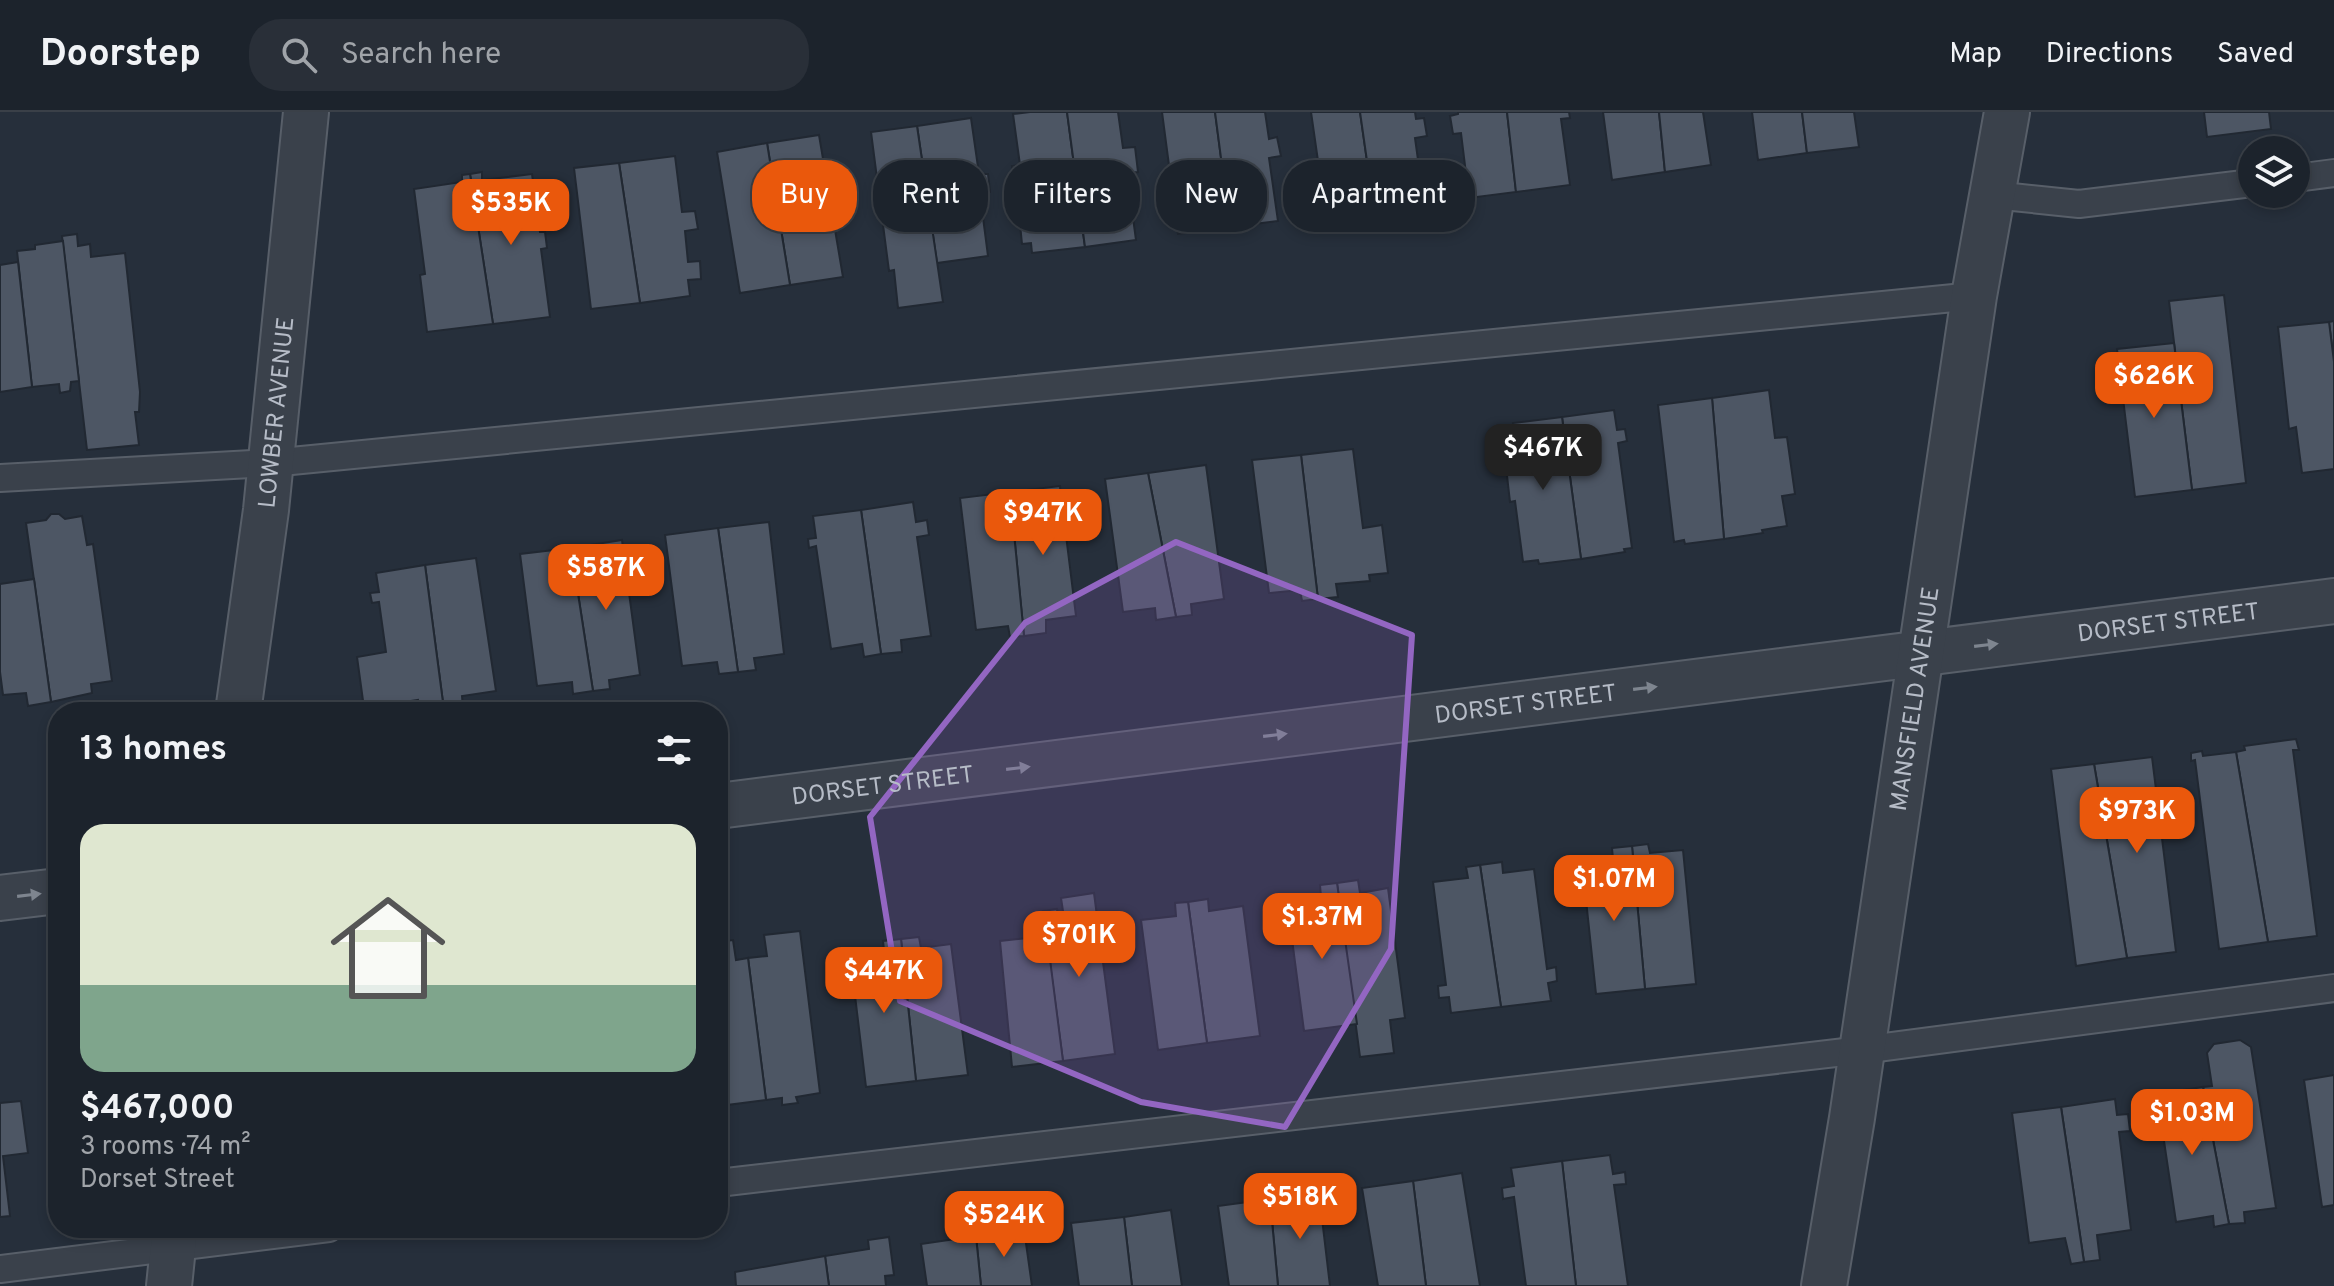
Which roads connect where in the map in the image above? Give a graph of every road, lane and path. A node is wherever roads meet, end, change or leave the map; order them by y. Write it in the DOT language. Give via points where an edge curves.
graph roads {
  1 [pos="306,112"];
  2 [pos="2007,112"];
  3 [pos="2334,173"];
  4 [pos="2310,176"];
  5 [pos="2238,185"];
  6 [pos="1993,195"];
  7 [pos="1974,296"];
  8 [pos="271,463"];
  9 [pos="0,478"];
  10 [pos="2334,601"];
  11 [pos="1920,653"];
  12 [pos="239,702"];
  13 [pos="728,805"];
  14 [pos="48,892"];
  15 [pos="0,898"];
  16 [pos="2334,988"];
  17 [pos="1862,1050"];
  18 [pos="728,1182"];
  19 [pos="266,1238"];
  20 [pos="172,1253"];
  21 [pos="0,1269"];
  22 [pos="1824,1286"];
  1 -- 8 [label="street, LOWBER AVENUE"];
  2 -- 6 [label="street, MANSFIELD AVENUE"];
  3 -- 4 [label="lane"];
  5 -- 6 [label="lane" via="2079,204"];
  6 -- 7 [label="street, MANSFIELD AVENUE"];
  7 -- 8 [label="lane"];
  7 -- 11 [label="street, MANSFIELD AVENUE"];
  8 -- 9 [label="lane"];
  8 -- 12 [label="street, LOWBER AVENUE"];
  11 -- 10 [label="street, DORSET STREET, one-way"];
  13 -- 11 [label="street, DORSET STREET, one-way"];
  11 -- 17 [label="street, MANSFIELD AVENUE"];
  15 -- 14 [label="street, one-way"];
  16 -- 17 [label="lane"];
  17 -- 18 [label="lane"];
  17 -- 22 [label="street, MANSFIELD AVENUE"];
  19 -- 20 [label="lane"];
  20 -- 21 [label="lane"];
}
